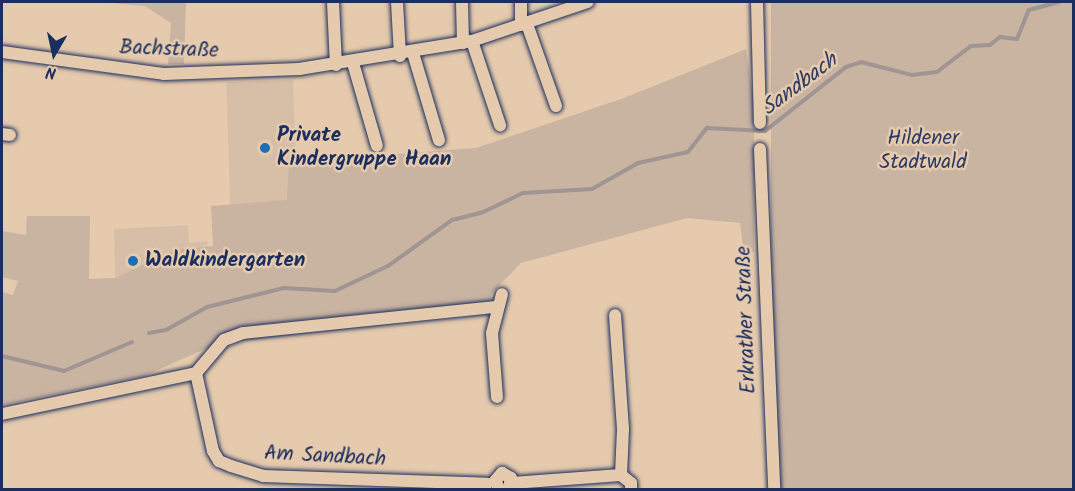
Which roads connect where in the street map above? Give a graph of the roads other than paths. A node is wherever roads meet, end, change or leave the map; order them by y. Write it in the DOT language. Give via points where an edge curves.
graph roads {
  1 [pos="333,2"];
  2 [pos="397,2"];
  3 [pos="462,2"];
  4 [pos="521,2"];
  5 [pos="588,2"];
  6 [pos="757,2"];
  7 [pos="524,25"];
  8 [pos="467,42"];
  9 [pos="2,52"];
  10 [pos="407,54"];
  11 [pos="353,63"];
  12 [pos="336,65"];
  13 [pos="556,106"];
  14 [pos="760,123"];
  15 [pos="500,125"];
  16 [pos="439,140"];
  17 [pos="377,146"];
  18 [pos="760,149"];
  19 [pos="502,294"];
  20 [pos="495,307"];
  21 [pos="615,315"];
  22 [pos="196,373"];
  23 [pos="497,397"];
  24 [pos="2,414"];
  25 [pos="621,475"];
  26 [pos="487,484"];
  27 [pos="418,486"];
  28 [pos="509,486"];
  29 [pos="500,489"];
  30 [pos="631,489"];
  31 [pos="774,489"];
  1 -- 12 [label="street"];
  2 -- 10 [label="street"];
  3 -- 8 [label="street"];
  4 -- 7 [label="street"];
  5 -- 7 [label="street, Bachstraße"];
  6 -- 14 [label="street"];
  7 -- 8 [label="street, Bachstraße"];
  7 -- 13 [label="street"];
  8 -- 10 [label="street, Bachstraße"];
  8 -- 15 [label="street"];
  9 -- 12 [label="street, Bachstraße" via="164,74"];
  10 -- 11 [label="street, Bachstraße"];
  10 -- 16 [label="street"];
  11 -- 12 [label="street, Bachstraße"];
  11 -- 17 [label="street"];
  18 -- 31 [label="street, Erkrather Straße"];
  19 -- 20 [label="street"];
  20 -- 22 [label="street" via="243,333 224,340"];
  20 -- 23 [label="street"];
  21 -- 25 [label="street" via="623,429"];
  22 -- 24 [label="street"];
  22 -- 27 [label="street, Am Sandbach" via="219,461 263,476"];
  25 -- 28 [label="street"];
  25 -- 30 [label="street" via="631,483"];
  26 -- 27 [label="street, Am Sandbach"];
  28 -- 29 [label="street" via="507,474 499,474 495,483"];
}
